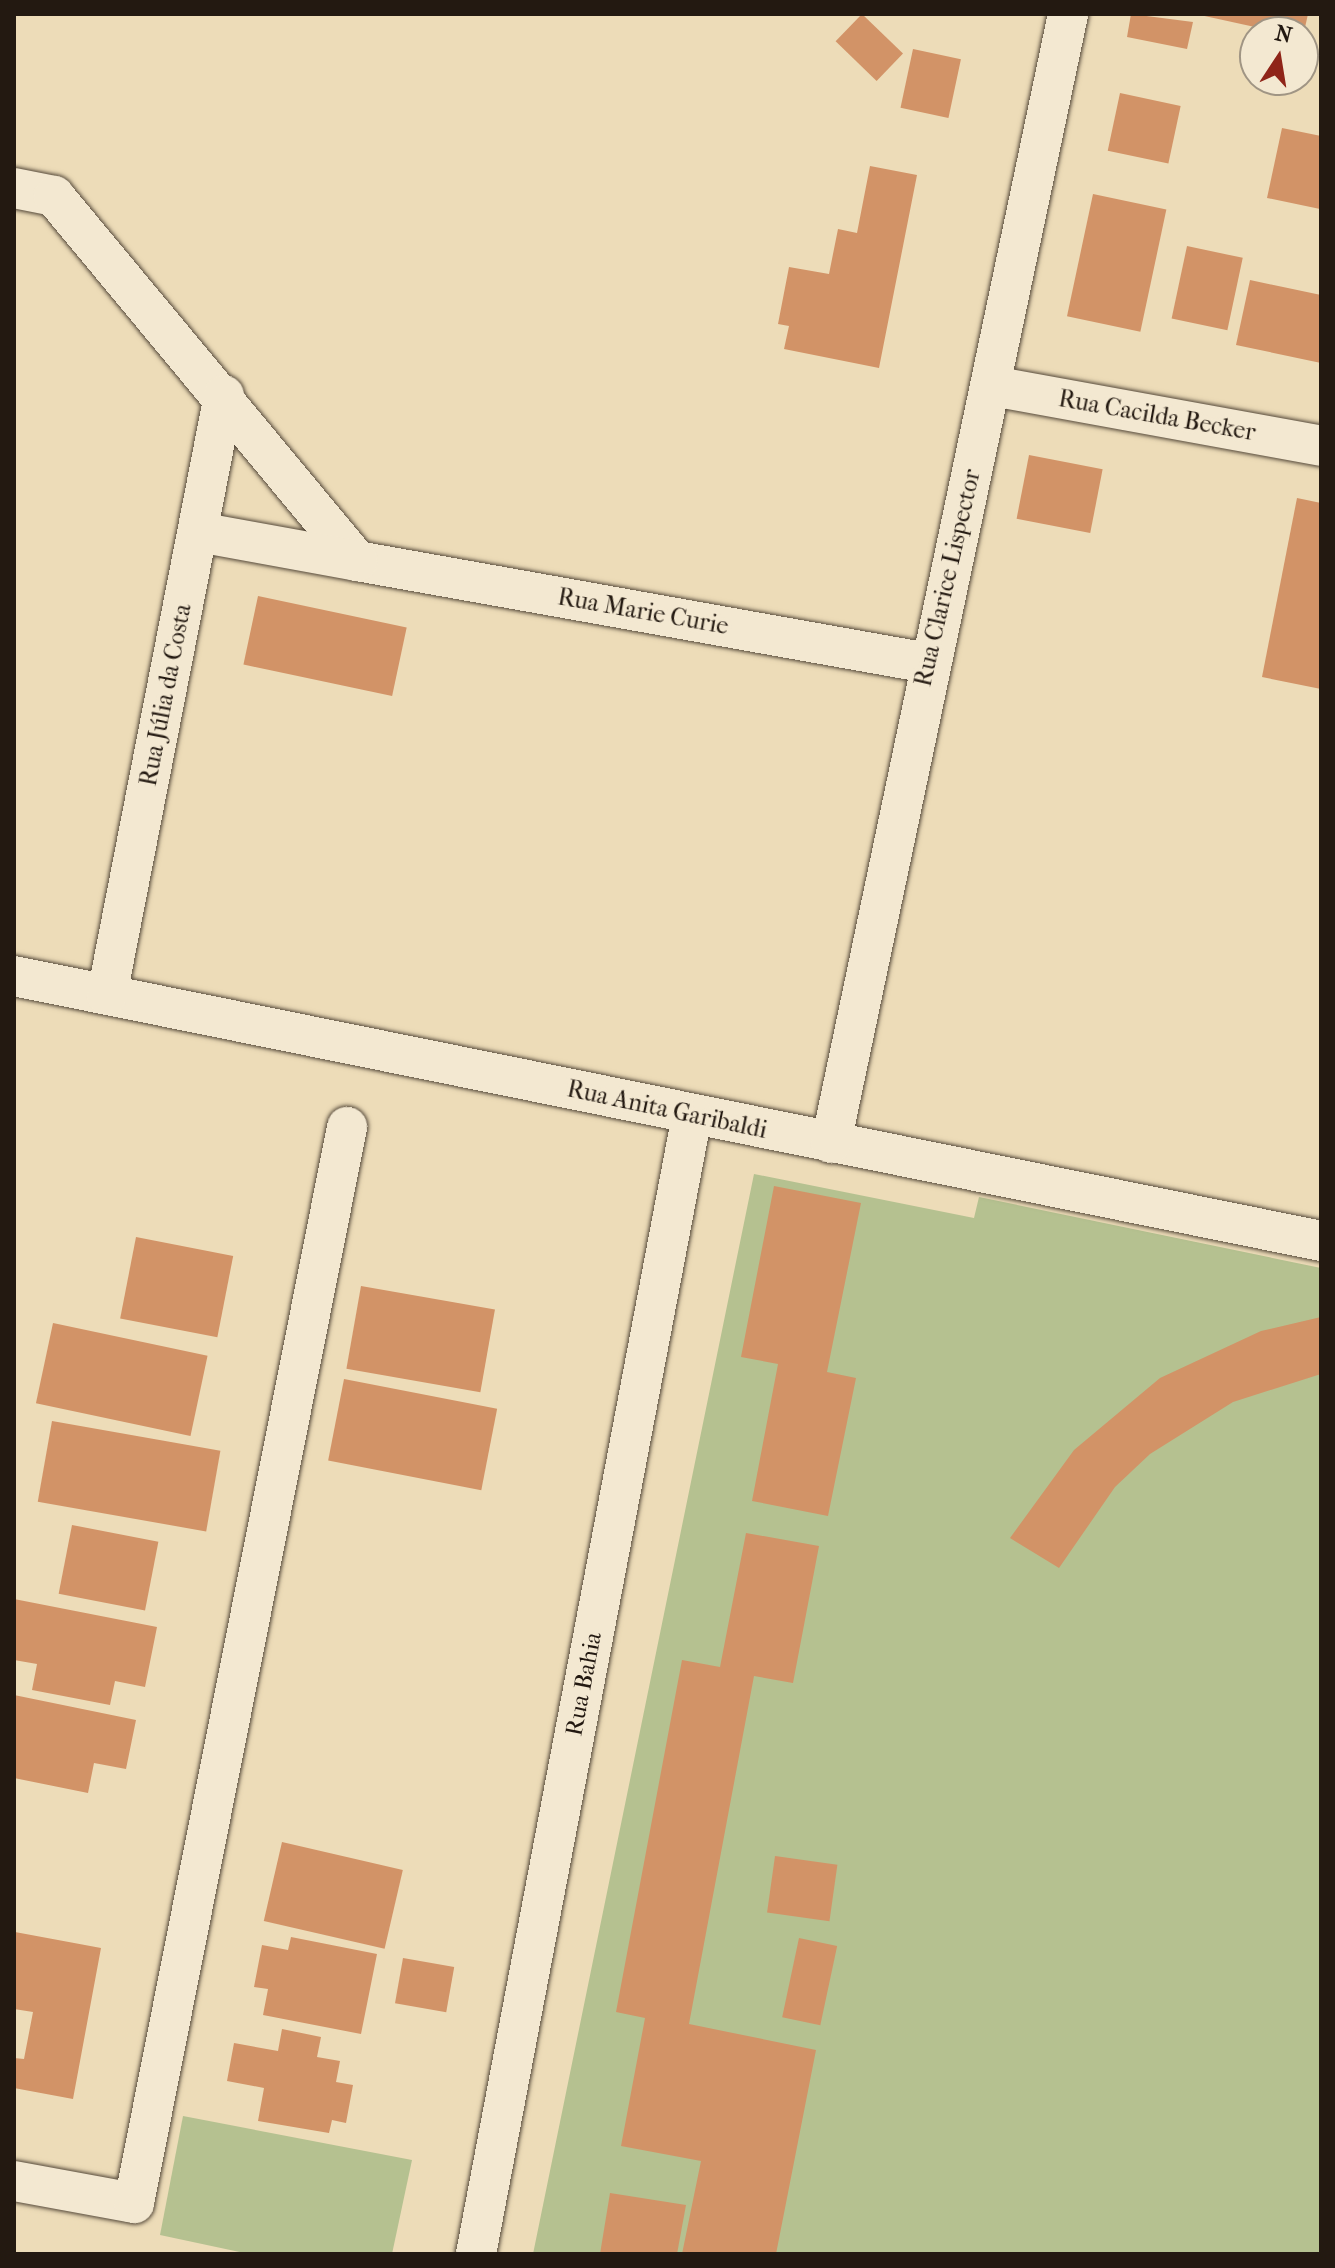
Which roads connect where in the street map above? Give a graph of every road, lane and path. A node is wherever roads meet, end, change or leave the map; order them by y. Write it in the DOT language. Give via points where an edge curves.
graph roads {
  1 [pos="1068,14"];
  2 [pos="14,188"];
  3 [pos="992,386"];
  4 [pos="224,395"];
  5 [pos="1321,446"];
  6 [pos="198,532"];
  7 [pos="357,561"];
  8 [pos="928,663"];
  9 [pos="14,976"];
  10 [pos="107,995"];
  11 [pos="692,1115"];
  12 [pos="347,1127"];
  13 [pos="831,1143"];
  14 [pos="1321,1241"];
  15 [pos="14,2181"];
  16 [pos="476,2254"];
  1 -- 3 [label="street, Rua Clarice Lispector"];
  2 -- 4 [label="street" via="54,196"];
  3 -- 5 [label="street, Rua Cacilda Becker"];
  3 -- 8 [label="street, Rua Clarice Lispector"];
  4 -- 6 [label="street, Rua Júlia da Costa"];
  4 -- 7 [label="street"];
  6 -- 7 [label="street, Rua Marie Curie"];
  6 -- 10 [label="street, Rua Júlia da Costa"];
  7 -- 8 [label="street, Rua Marie Curie"];
  8 -- 13 [label="street, Rua Clarice Lispector"];
  9 -- 10 [label="street, Rua Anita Garibaldi"];
  10 -- 11 [label="street, Rua Anita Garibaldi"];
  11 -- 13 [label="street, Rua Anita Garibaldi"];
  11 -- 16 [label="street, Rua Bahia"];
  12 -- 15 [label="street" via="134,2203"];
  13 -- 14 [label="street, Rua Anita Garibaldi"];
}
